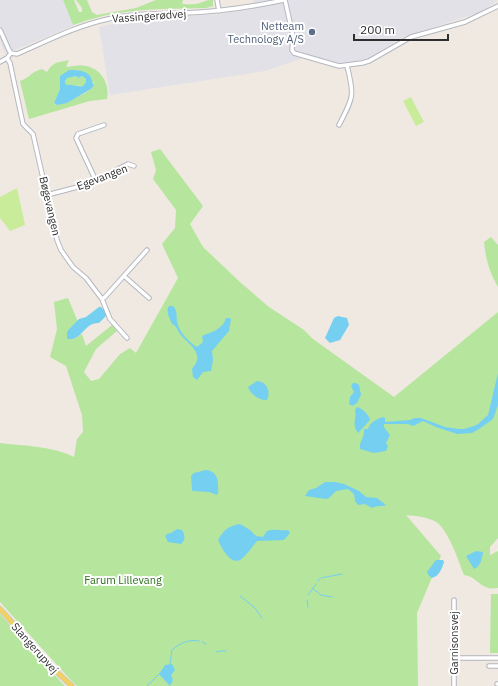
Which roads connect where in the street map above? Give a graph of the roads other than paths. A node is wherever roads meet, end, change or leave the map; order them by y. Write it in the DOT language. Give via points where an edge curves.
graph roads {
  1 [pos="217,0"];
  2 [pos="284,0"];
  3 [pos="498,6"];
  4 [pos="219,11"];
  5 [pos="0,30"];
  6 [pos="11,52"];
  7 [pos="7,58"];
  8 [pos="0,62"];
  9 [pos="347,66"];
  10 [pos="104,125"];
  11 [pos="339,125"];
  12 [pos="134,166"];
  13 [pos="96,181"];
  14 [pos="47,195"];
  15 [pos="147,250"];
  16 [pos="124,276"];
  17 [pos="149,298"];
  18 [pos="102,299"];
  19 [pos="127,338"];
  20 [pos="454,600"];
  21 [pos="0,608"];
  22 [pos="454,658"];
  23 [pos="498,658"];
  24 [pos="489,666"];
  25 [pos="498,666"];
  26 [pos="72,686"];
  27 [pos="454,686"];
  1 -- 4 [label="street"];
  2 -- 4 [label="street, Vassingerødvej"];
  2 -- 9 [label="street" via="293,36 294,53 332,65"];
  3 -- 9 [label="street" via="465,22 411,37 369,61"];
  4 -- 6 [label="street, Vassingerødvej" via="108,19 63,34 17,54"];
  5 -- 6 [label="street"];
  6 -- 7 [label="street"];
  7 -- 8 [label="street"];
  7 -- 14 [label="street, Bøgevangen" via="23,124 33,134"];
  9 -- 11 [label="street" via="352,97"];
  10 -- 13 [label="street" via="78,134 76,138"];
  12 -- 13 [label="street, Egevangen" via="128,164"];
  13 -- 14 [label="street, Egevangen"];
  14 -- 18 [label="street, Bøgevangen" via="61,250"];
  15 -- 16 [label="street"];
  16 -- 17 [label="street"];
  16 -- 18 [label="street"];
  18 -- 19 [label="street, Bøgevangen" via="110,319"];
  20 -- 22 [label="street, Garnisonsvej"];
  21 -- 26 [label="main road, Slangerupvej" via="60,676"];
  22 -- 23 [label="street"];
  22 -- 27 [label="street, Garnisonsvej"];
  24 -- 25 [label="street"];
}
